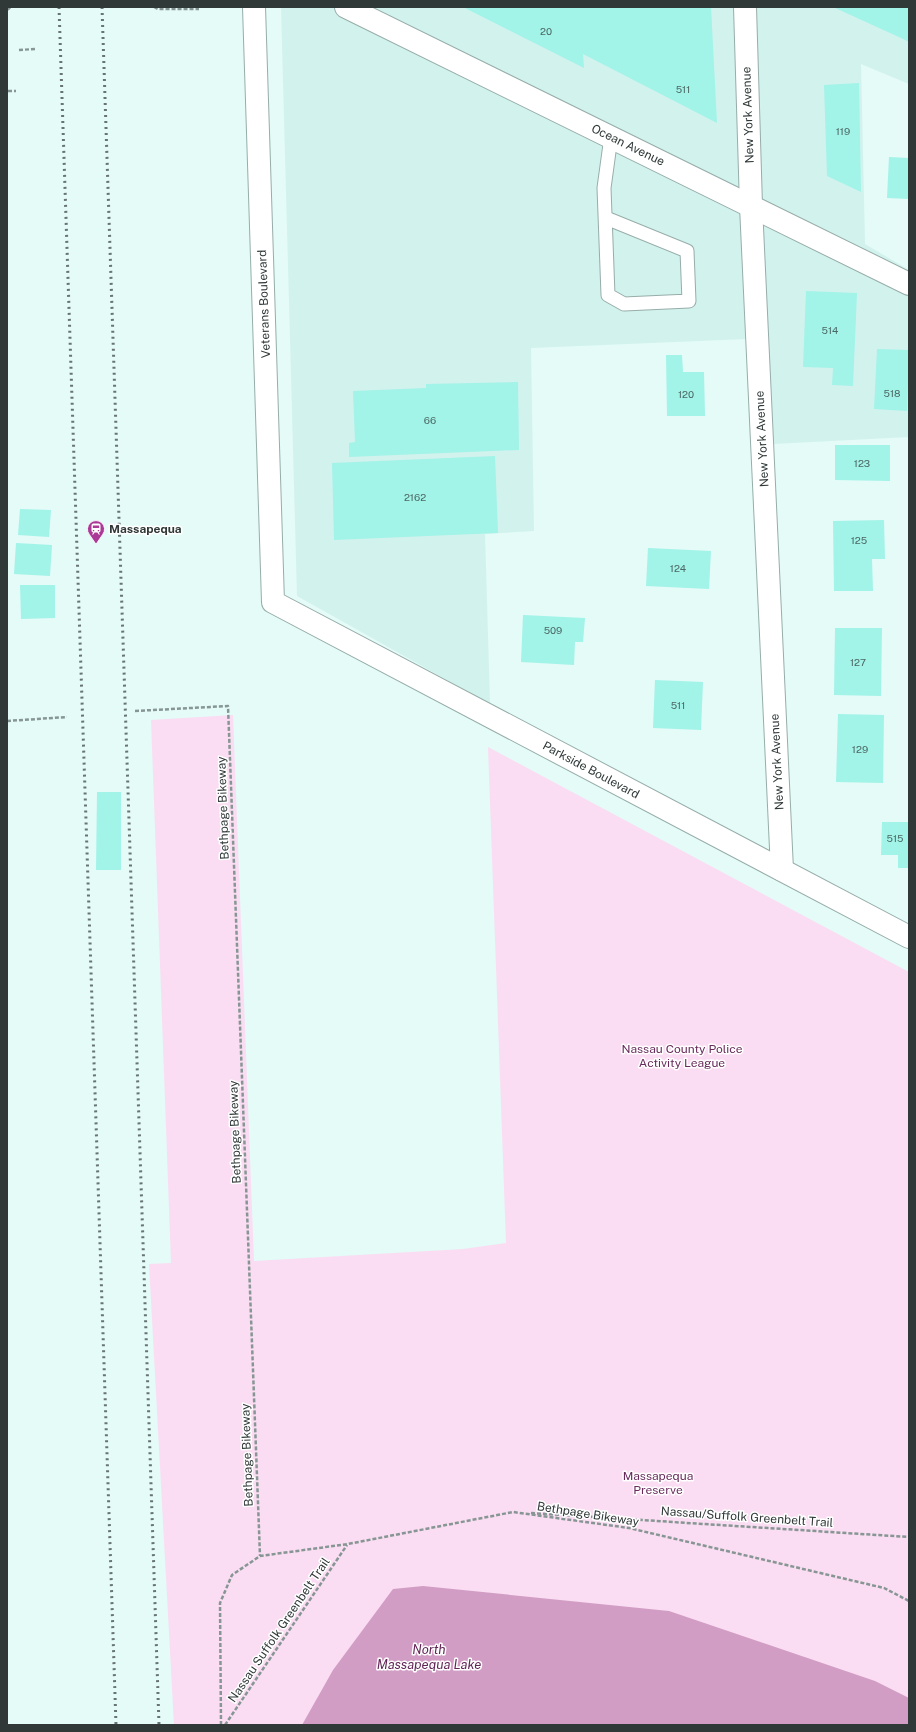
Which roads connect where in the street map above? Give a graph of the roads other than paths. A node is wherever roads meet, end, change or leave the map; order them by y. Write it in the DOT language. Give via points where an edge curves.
graph roads {
  1 [pos="254,7"];
  2 [pos="346,7"];
  3 [pos="745,7"];
  4 [pos="611,137"];
  5 [pos="751,206"];
  6 [pos="606,218"];
  7 [pos="909,284"];
  8 [pos="273,602"];
  9 [pos="782,870"];
  10 [pos="909,937"];
  1 -- 8 [label="street, Veterans Boulevard"];
  2 -- 4 [label="street, Ocean Avenue"];
  3 -- 5 [label="street, New York Avenue"];
  4 -- 5 [label="street, Ocean Avenue"];
  4 -- 6 [label="lane" via="604,188"];
  5 -- 7 [label="street, Ocean Avenue"];
  5 -- 9 [label="street, New York Avenue"];
  6 -- 6 [label="lane" via="608,295 624,304 690,301 687,250"];
  8 -- 9 [label="street, Parkside Boulevard"];
  9 -- 10 [label="street, Parkside Boulevard"];
}
